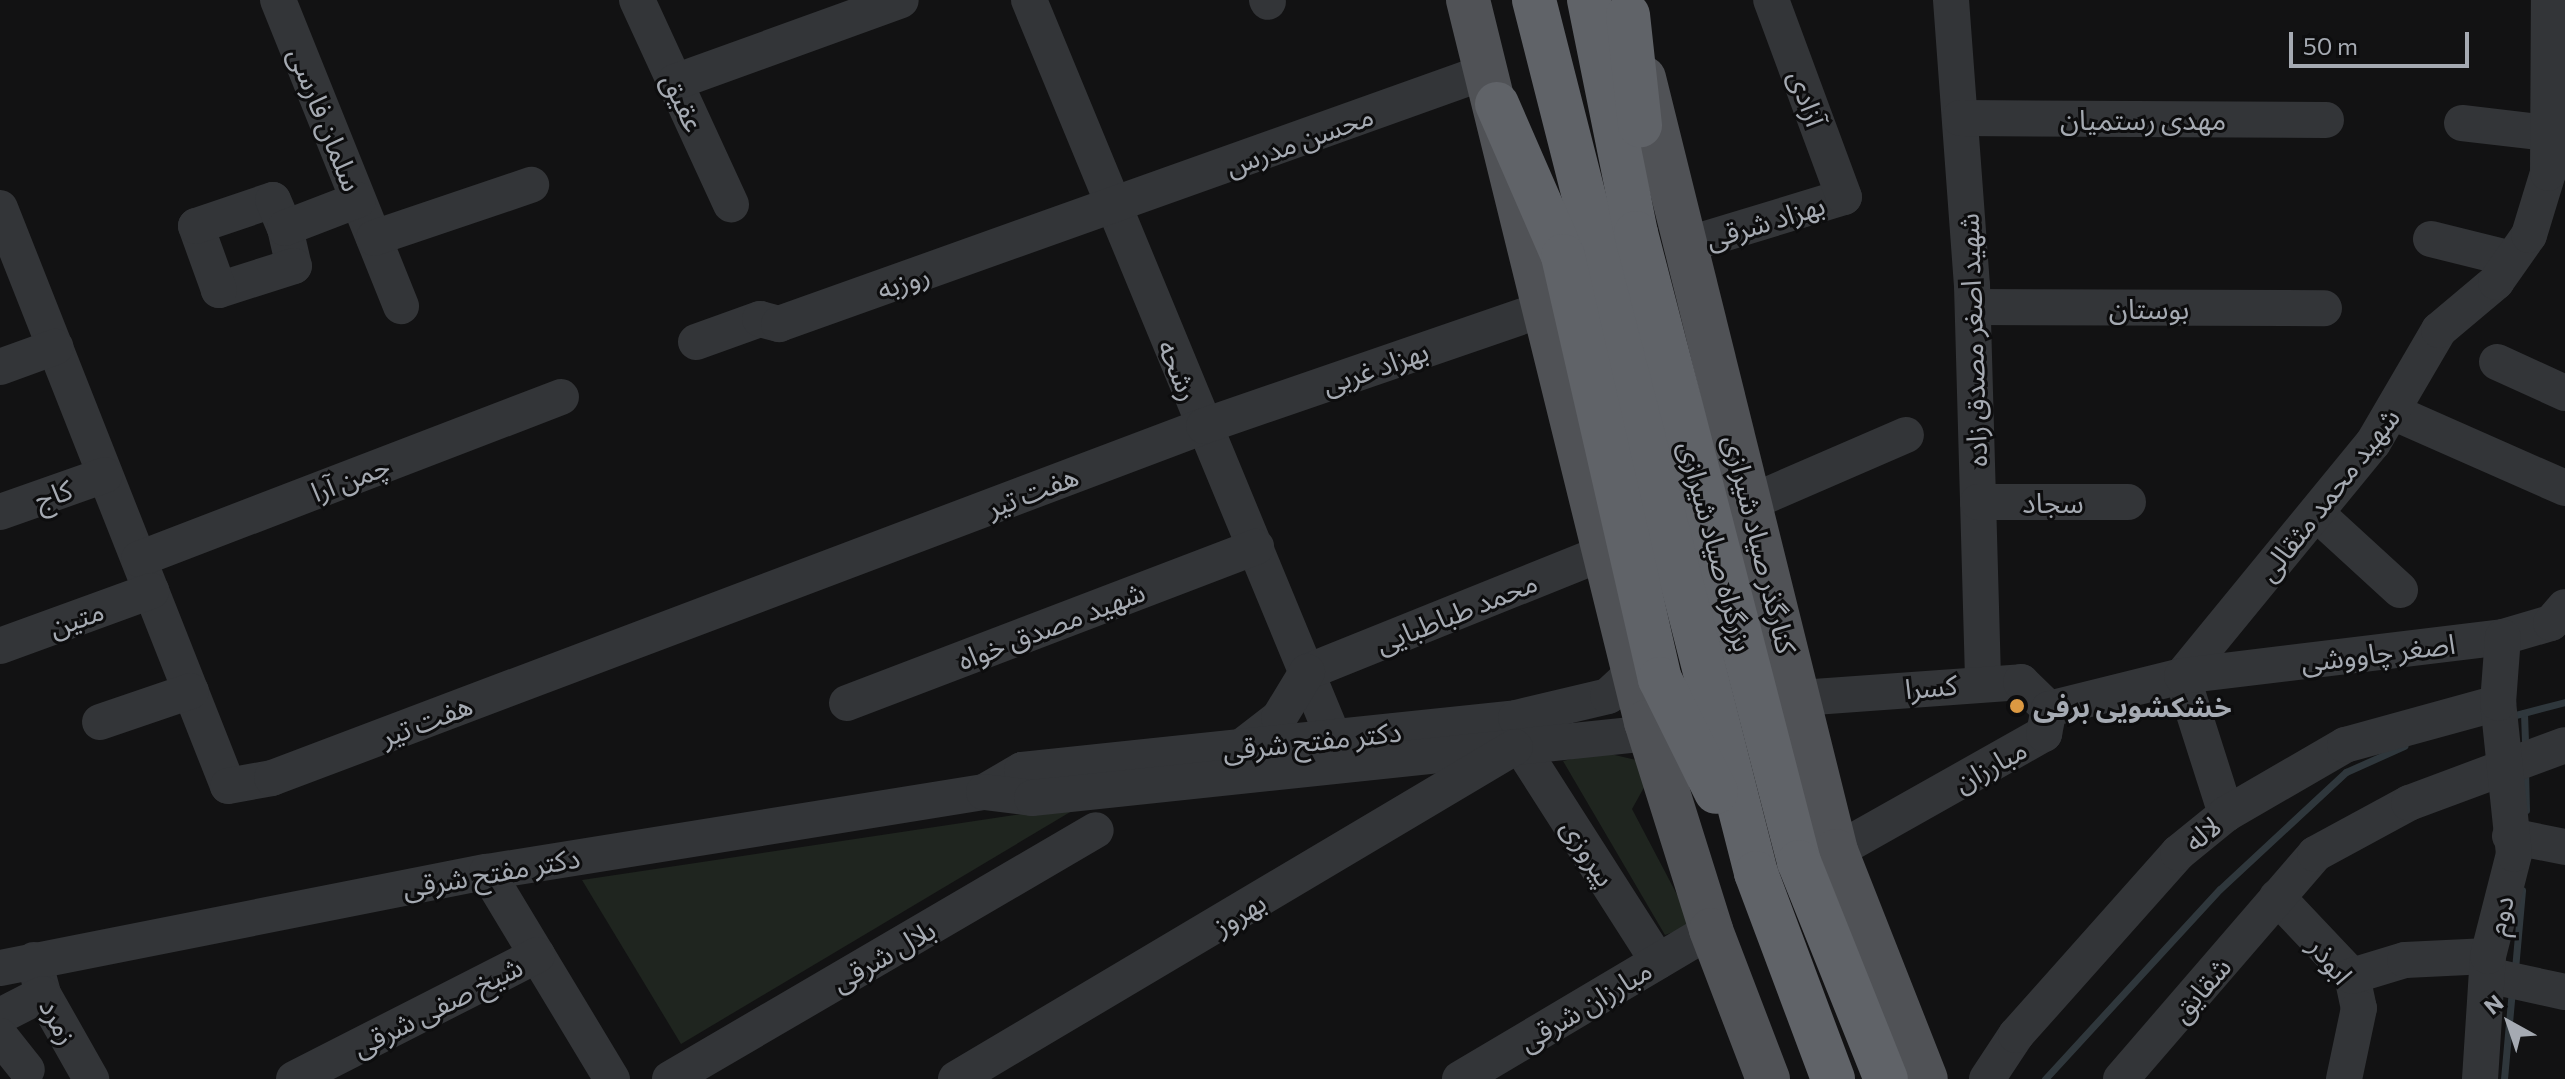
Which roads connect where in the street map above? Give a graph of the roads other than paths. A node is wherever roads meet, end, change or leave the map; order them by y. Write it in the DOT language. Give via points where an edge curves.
graph roads {
  1 [pos="278,0"];
  2 [pos="637,0"];
  3 [pos="901,0"];
  4 [pos="1029,0"];
  5 [pos="1468,0"];
  6 [pos="1534,0"];
  7 [pos="1771,0"];
  8 [pos="1951,0"];
  9 [pos="2549,0"];
  10 [pos="1614,5"];
  11 [pos="2555,43"];
  12 [pos="675,82"];
  13 [pos="1493,87"];
  14 [pos="1960,118"];
  15 [pos="2326,120"];
  16 [pos="2462,123"];
  17 [pos="2547,133"];
  18 [pos="531,185"];
  19 [pos="1844,197"];
  20 [pos="358,200"];
  21 [pos="731,204"];
  22 [pos="0,208"];
  23 [pos="1109,209"];
  24 [pos="285,228"];
  25 [pos="374,238"];
  26 [pos="2431,239"];
  27 [pos="1686,245"];
  28 [pos="2511,259"];
  29 [pos="401,306"];
  30 [pos="1973,307"];
  31 [pos="1546,308"];
  32 [pos="2324,308"];
  33 [pos="696,342"];
  34 [pos="55,347"];
  35 [pos="2497,362"];
  36 [pos="0,367"];
  37 [pos="2565,393"];
  38 [pos="561,397"];
  39 [pos="2395,413"];
  40 [pos="1204,426"];
  41 [pos="1906,435"];
  42 [pos="105,475"];
  43 [pos="2565,488"];
  44 [pos="1978,502"];
  45 [pos="2128,502"];
  46 [pos="1749,503"];
  47 [pos="0,512"];
  48 [pos="2316,513"];
  49 [pos="1256,547"];
  50 [pos="1605,552"];
  51 [pos="145,575"];
  52 [pos="2400,590"];
  53 [pos="2560,617"];
  54 [pos="2503,637"];
  55 [pos="0,646"];
  56 [pos="1307,672"];
  57 [pos="1634,672"];
  58 [pos="2182,676"];
  59 [pos="1983,681"];
  60 [pos="191,691"];
  61 [pos="1800,698"];
  62 [pos="847,703"];
  63 [pos="2498,703"];
  64 [pos="2049,709"];
  65 [pos="100,722"];
  66 [pos="1518,731"];
  67 [pos="1649,733"];
  68 [pos="1240,748"];
  69 [pos="1340,750"];
  70 [pos="2524,758"];
  71 [pos="984,792"];
  72 [pos="2226,814"];
  73 [pos="1096,830"];
  74 [pos="2510,836"];
  75 [pos="2561,846"];
  76 [pos="1818,856"];
  77 [pos="487,872"];
  78 [pos="1756,873"];
  79 [pos="2277,897"];
  80 [pos="1711,930"];
  81 [pos="537,955"];
  82 [pos="1658,961"];
  83 [pos="2488,966"];
  84 [pos="26,974"];
  85 [pos="2352,976"];
  86 [pos="2565,992"];
  87 [pos="0,1016"];
  88 [pos="0,1036"];
  89 [pos="27,1070"];
  90 [pos="91,1079"];
  91 [pos="294,1079"];
  92 [pos="612,1079"];
  93 [pos="670,1079"];
  94 [pos="956,1079"];
  95 [pos="1460,1079"];
  96 [pos="1768,1079"];
  97 [pos="1833,1079"];
  98 [pos="1886,1079"];
  99 [pos="1926,1079"];
  100 [pos="1987,1079"];
  101 [pos="2121,1079"];
  102 [pos="2344,1079"];
  103 [pos="2480,1079"];
  1 -- 20 [label="street, سلمان فارسی"];
  2 -- 12 [label="street, عقیق"];
  3 -- 12 [label="street"];
  4 -- 23 [label="street, رشحه"];
  5 -- 13 [label="main road"];
  6 -- 78 [label="highway, بزرگراه صیاد شیرازی"];
  7 -- 19 [label="street, آزادی"];
  8 -- 14 [label="street, شهید اصغر مصدق زاده"];
  9 -- 11 [label="street, شهید محمد مثقالی"];
  10 -- 27 [label="main road, کنارگذر صیاد شیرازی"];
  10 -- 76 [label="highway" via="1642,149"];
  11 -- 17 [label="street, شهید محمد مثقالی"];
  12 -- 21 [label="street, عقیق"];
  13 -- 23 [label="street, محسن مدرس"];
  13 -- 31 [label="main road"];
  13 -- 78 [label="highway" via="1563,256 1660,679"];
  14 -- 15 [label="street, مهدی رستمیان"];
  14 -- 30 [label="street, شهید اصغر مصدق زاده"];
  16 -- 17 [label="street"];
  17 -- 28 [label="street, شهید محمد مثقالی" via="2548,173 2529,235"];
  18 -- 25 [label="street"];
  19 -- 27 [label="street, بهزاد شرقی"];
  20 -- 24 [label="street"];
  20 -- 25 [label="street, سلمان فارسی"];
  22 -- 34 [label="street, هفت تیر"];
  23 -- 33 [label="street, روزبه" via="779,324 760,319"];
  23 -- 40 [label="street, رشحه"];
  25 -- 29 [label="street, سلمان فارسی"];
  26 -- 28 [label="street"];
  27 -- 46 [label="main road, کنارگذر صیاد شیرازی"];
  28 -- 39 [label="street, شهید محمد مثقالی" via="2439,330"];
  30 -- 32 [label="street, بوستان"];
  30 -- 44 [label="street, شهید اصغر مصدق زاده"];
  31 -- 40 [label="street, بهزاد غربی"];
  31 -- 50 [label="main road"];
  34 -- 36 [label="street"];
  34 -- 42 [label="street, هفت تیر"];
  35 -- 37 [label="street"];
  38 -- 51 [label="street, چمن آرا"];
  39 -- 43 [label="street"];
  39 -- 48 [label="street, شهید محمد مثقالی"];
  40 -- 49 [label="street, رشحه"];
  40 -- 60 [label="street, هفت تیر" via="272,778 228,786"];
  41 -- 46 [label="street"];
  42 -- 47 [label="street, کاج"];
  42 -- 51 [label="street, هفت تیر"];
  44 -- 45 [label="street, سجاد"];
  44 -- 59 [label="street, شهید اصغر مصدق زاده"];
  46 -- 61 [label="main road, کنارگذر صیاد شیرازی"];
  48 -- 52 [label="street"];
  48 -- 58 [label="street, شهید محمد مثقالی"];
  49 -- 56 [label="street, رشحه"];
  49 -- 62 [label="street, شهید مصدق خواه"];
  50 -- 56 [label="street, محمد طباطبایی"];
  50 -- 57 [label="main road"];
  51 -- 55 [label="street, متین"];
  51 -- 60 [label="street, هفت تیر"];
  53 -- 54 [label="street, اصغر چاووشی"];
  54 -- 58 [label="street, اصغر چاووشی"];
  54 -- 63 [label="street, دوم"];
  56 -- 68 [label="street" via="1279,718"];
  56 -- 69 [label="street, رشحه"];
  57 -- 66 [label="street, دکتر مفتح شرقی" via="1608,696"];
  57 -- 67 [label="main road"];
  58 -- 64 [label="street, مبارزان"];
  58 -- 72 [label="street"];
  59 -- 61 [label="street, کسرا"];
  59 -- 64 [label="street, کسرا" via="2021,682"];
  60 -- 65 [label="street"];
  61 -- 76 [label="main road, کنارگذر صیاد شیرازی"];
  63 -- 70 [label="street, دوم"];
  63 -- 72 [label="street, لاله" via="2345,745"];
  64 -- 76 [label="street, مبارزان" via="2044,734"];
  66 -- 67 [label="street, دکتر مفتح شرقی"];
  66 -- 69 [label="street, دکتر مفتح شرقی"];
  66 -- 82 [label="street, پیروزی"];
  66 -- 94 [label="street, بهروز"];
  67 -- 80 [label="main road"];
  68 -- 69 [label="street, دکتر مفتح شرقی"];
  68 -- 71 [label="street, دکتر مفتح شرقی" via="1022,770"];
  69 -- 71 [label="street, دکتر مفتح شرقی" via="1032,798"];
  70 -- 74 [label="street, دوم"];
  70 -- 79 [label="street" via="2409,803 2315,854"];
  71 -- 77 [label="street, دکتر مفتح شرقی"];
  72 -- 100 [label="street, لاله" via="2178,853 2016,1035"];
  73 -- 93 [label="street, بلال شرقی"];
  74 -- 75 [label="street"];
  74 -- 83 [label="street, دوم" via="2514,854"];
  76 -- 98 [label="highway"];
  76 -- 99 [label="main road, کنارگذر صیاد شیرازی"];
  77 -- 81 [label="street"];
  77 -- 84 [label="street, دکتر مفتح شرقی"];
  78 -- 97 [label="highway, بزرگراه صیاد شیرازی"];
  79 -- 85 [label="street, ابوذر"];
  79 -- 101 [label="street, شقایق"];
  80 -- 82 [label="street, مبارزان شرقی"];
  80 -- 96 [label="main road"];
  81 -- 91 [label="street, شیخ صفی شرقی"];
  81 -- 92 [label="street"];
  82 -- 95 [label="street, مبارزان شرقی"];
  83 -- 85 [label="street" via="2405,960"];
  83 -- 86 [label="street"];
  83 -- 103 [label="street, دوم"];
  84 -- 87 [label="street, دکتر مفتح شرقی"];
  84 -- 90 [label="street, زمرد"];
  85 -- 102 [label="street, ابوذر" via="2359,1008"];
  88 -- 89 [label="street"];
}
